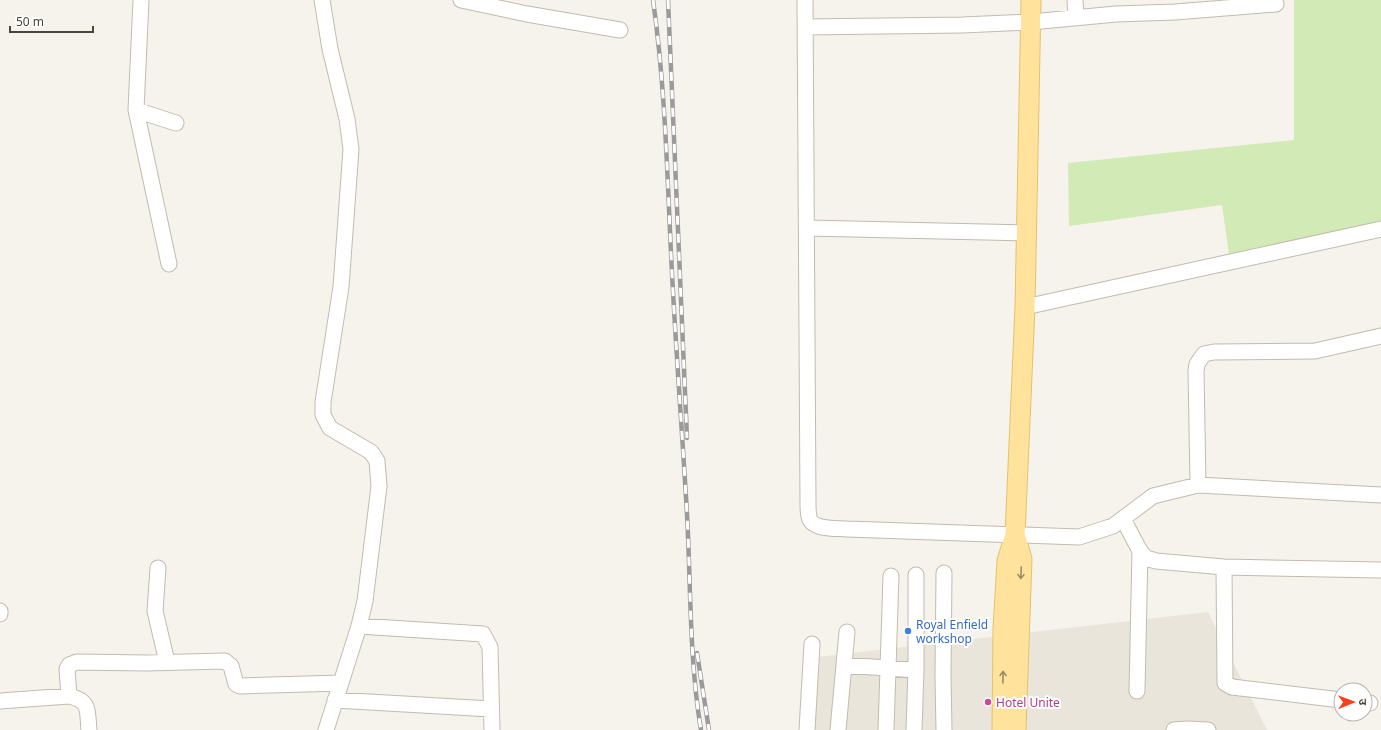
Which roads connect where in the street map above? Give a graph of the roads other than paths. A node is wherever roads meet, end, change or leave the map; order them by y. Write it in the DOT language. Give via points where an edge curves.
graph roads {
  1 [pos="141,0"];
  2 [pos="322,0"];
  3 [pos="461,0"];
  4 [pos="805,0"];
  5 [pos="1031,0"];
  6 [pos="1075,0"];
  7 [pos="1276,4"];
  8 [pos="1076,17"];
  9 [pos="1031,22"];
  10 [pos="805,27"];
  11 [pos="620,30"];
  12 [pos="136,110"];
  13 [pos="176,123"];
  14 [pos="807,228"];
  15 [pos="1381,229"];
  16 [pos="1026,233"];
  17 [pos="169,264"];
  18 [pos="1025,308"];
  19 [pos="1381,336"];
  20 [pos="1198,485"];
  21 [pos="1381,495"];
  22 [pos="1123,519"];
  23 [pos="1015,535"];
  24 [pos="1140,551"];
  25 [pos="1224,567"];
  26 [pos="158,568"];
  27 [pos="1381,570"];
  28 [pos="944,573"];
  29 [pos="916,575"];
  30 [pos="890,576"];
  31 [pos="0,611"];
  32 [pos="0,614"];
  33 [pos="359,626"];
  34 [pos="847,632"];
  35 [pos="812,644"];
  36 [pos="167,662"];
  37 [pos="844,666"];
  38 [pos="889,668"];
  39 [pos="916,670"];
  40 [pos="341,683"];
  41 [pos="1137,691"];
  42 [pos="69,696"];
  43 [pos="1333,699"];
  44 [pos="335,700"];
  45 [pos="0,701"];
  46 [pos="492,709"];
  47 [pos="89,730"];
  48 [pos="326,730"];
  49 [pos="492,730"];
  50 [pos="807,730"];
  51 [pos="838,730"];
  52 [pos="886,730"];
  53 [pos="914,730"];
  54 [pos="944,730"];
  55 [pos="1002,730"];
  56 [pos="1016,730"];
  57 [pos="1174,730"];
  58 [pos="1208,730"];
  1 -- 12 [label="street"];
  2 -- 33 [label="street" via="351,149 341,287 323,415 330,428 371,452 379,470 369,578"];
  3 -- 11 [label="street"];
  4 -- 10 [label="street"];
  5 -- 9 [label="main road"];
  6 -- 8 [label="street"];
  7 -- 8 [label="street"];
  8 -- 9 [label="street"];
  9 -- 10 [label="street"];
  9 -- 16 [label="main road"];
  10 -- 14 [label="street"];
  12 -- 13 [label="street"];
  12 -- 17 [label="street"];
  14 -- 16 [label="street"];
  14 -- 23 [label="street" via="810,520 822,527 846,529"];
  15 -- 18 [label="street"];
  16 -- 18 [label="main road"];
  18 -- 23 [label="main road"];
  19 -- 20 [label="street" via="1315,351 1204,354 1197,364 1196,371"];
  20 -- 21 [label="street"];
  20 -- 22 [label="street" via="1153,496"];
  22 -- 23 [label="street" via="1101,531 1079,537"];
  22 -- 24 [label="street"];
  55 -- 23 [label="main road, one-way" via="1007,561"];
  23 -- 56 [label="main road, one-way" via="1022,559"];
  24 -- 25 [label="street" via="1146,558 1156,561"];
  24 -- 41 [label="street"];
  25 -- 27 [label="street"];
  25 -- 43 [label="street" via="1225,683 1232,687"];
  26 -- 36 [label="street" via="155,611"];
  28 -- 54 [label="street"];
  29 -- 39 [label="street"];
  30 -- 38 [label="street"];
  31 -- 32 [label="street"];
  33 -- 40 [label="street"];
  33 -- 46 [label="street" via="483,634 490,647"];
  34 -- 37 [label="street"];
  35 -- 50 [label="street"];
  36 -- 40 [label="street" via="228,662 236,684 244,687"];
  36 -- 42 [label="street" via="72,663 67,673"];
  37 -- 38 [label="street"];
  37 -- 51 [label="street"];
  38 -- 39 [label="street"];
  38 -- 52 [label="street"];
  39 -- 53 [label="street"];
  40 -- 44 [label="street"];
  42 -- 45 [label="street"];
  42 -- 47 [label="street" via="83,700 86,704"];
  44 -- 46 [label="street"];
  44 -- 48 [label="street"];
  46 -- 49 [label="street"];
  57 -- 58 [label="street"];
}
